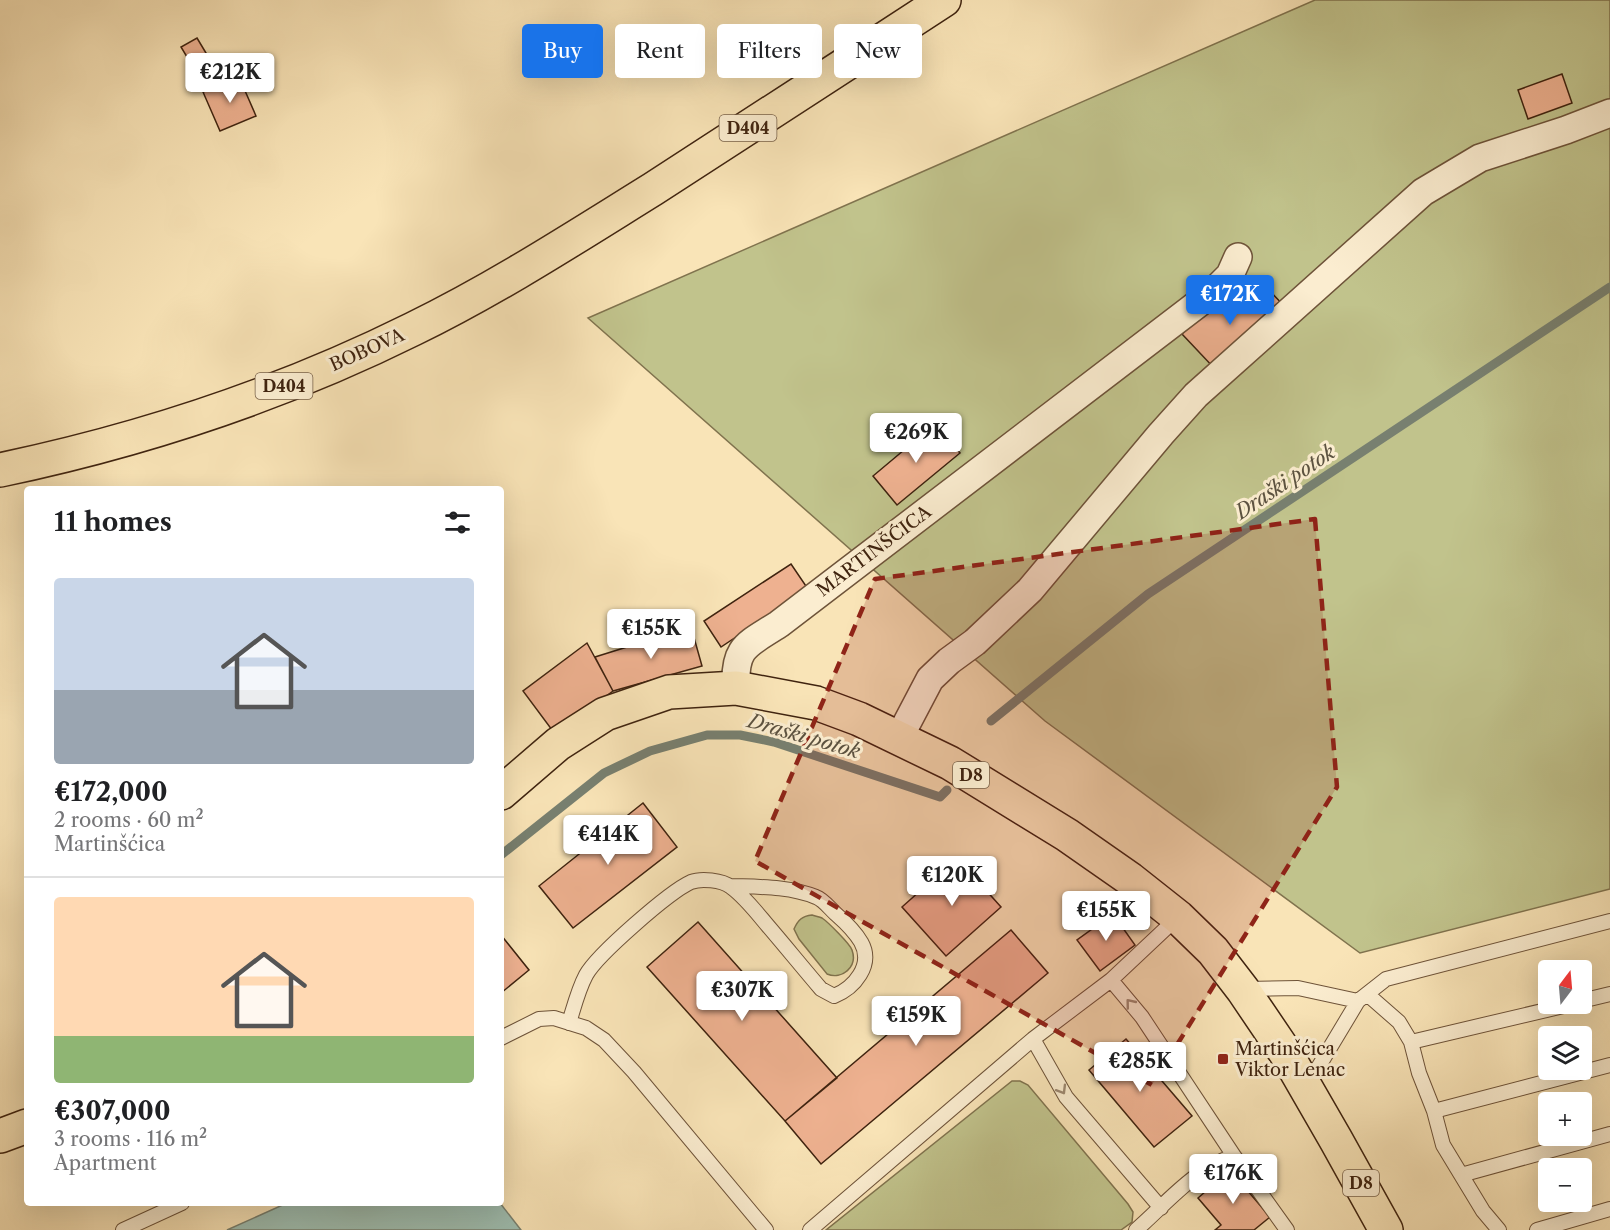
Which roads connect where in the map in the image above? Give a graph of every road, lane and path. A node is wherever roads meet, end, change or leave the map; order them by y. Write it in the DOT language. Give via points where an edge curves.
graph roads {
  1 [pos="944,0"];
  2 [pos="1610,113"];
  3 [pos="1238,257"];
  4 [pos="0,470"];
  5 [pos="736,688"];
  6 [pos="899,738"];
  7 [pos="504,790"];
  8 [pos="730,886"];
  9 [pos="1178,917"];
  10 [pos="1610,921"];
  11 [pos="1112,981"];
  12 [pos="1243,990"];
  13 [pos="1610,994"];
  14 [pos="1363,998"];
  15 [pos="1592,998"];
  16 [pos="1538,1012"];
  17 [pos="569,1023"];
  18 [pos="504,1036"];
  19 [pos="1033,1039"];
  20 [pos="1411,1042"];
  21 [pos="1610,1065"];
  22 [pos="1306,1088"];
  23 [pos="1434,1111"];
  24 [pos="24,1127"];
  25 [pos="1610,1134"];
  26 [pos="0,1136"];
  27 [pos="1234,1156"];
  28 [pos="1461,1175"];
  29 [pos="175,1206"];
  30 [pos="1161,1208"];
  31 [pos="1610,1209"];
  32 [pos="123,1230"];
  33 [pos="766,1230"];
  34 [pos="810,1230"];
  35 [pos="1137,1230"];
  36 [pos="1287,1230"];
  37 [pos="1386,1230"];
  38 [pos="1499,1230"];
  39 [pos="1537,1230"];
  1 -- 4 [label="main road, BOBOVA / D404" via="550,254 413,329 269,392 195,418"];
  2 -- 6 [label="street" via="1480,158 1423,192 1196,395 1030,590 930,679"];
  3 -- 5 [label="street, MARTINŠĆICA" via="1230,275 1212,293 747,645 738,656"];
  5 -- 6 [label="main road, D8" via="816,704"];
  5 -- 7 [label="main road, D8" via="669,692 605,714 558,744"];
  6 -- 9 [label="main road, D8" via="950,763 1067,835"];
  8 -- 8 [label="lane" via="821,989 834,996 856,983 866,956 862,943 819,898 779,888"];
  8 -- 17 [label="lane" via="711,880 692,882 612,945 586,975"];
  9 -- 11 [label="lane"];
  9 -- 12 [label="main road, D8" via="1213,951"];
  10 -- 14 [label="lane" via="1386,979"];
  11 -- 19 [label="lane"];
  27 -- 11 [label="lane, one-way" via="1142,1017"];
  12 -- 14 [label="lane" via="1298,988"];
  12 -- 22 [label="main road, D8"];
  13 -- 15 [label="lane"];
  14 -- 20 [label="lane" via="1399,1022"];
  14 -- 22 [label="lane"];
  16 -- 20 [label="lane"];
  17 -- 18 [label="lane" via="539,1019"];
  17 -- 33 [label="lane" via="604,1040"];
  19 -- 30 [label="lane, one-way" via="1066,1097"];
  19 -- 34 [label="lane"];
  20 -- 23 [label="lane"];
  21 -- 23 [label="lane"];
  22 -- 37 [label="main road, D8"];
  23 -- 28 [label="lane" via="1443,1145"];
  24 -- 26 [label="main road"];
  25 -- 28 [label="lane"];
  27 -- 30 [label="lane" via="1194,1176"];
  27 -- 36 [label="lane"];
  28 -- 38 [label="lane"];
  29 -- 32 [label="lane"];
  30 -- 35 [label="lane"];
  31 -- 39 [label="lane"];
}
